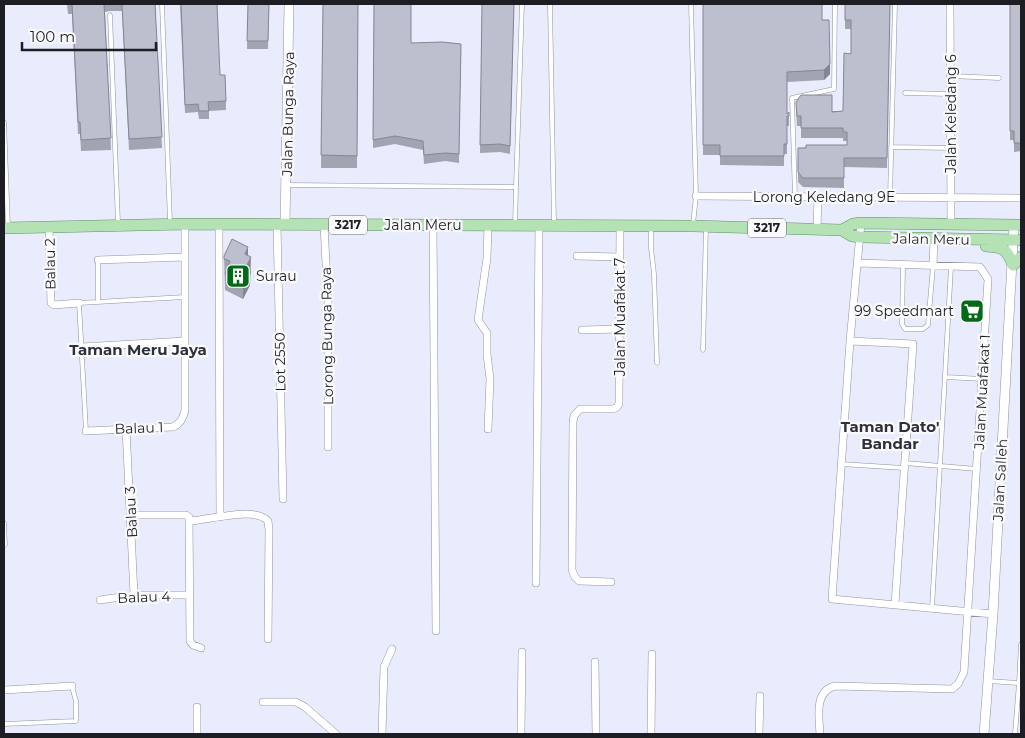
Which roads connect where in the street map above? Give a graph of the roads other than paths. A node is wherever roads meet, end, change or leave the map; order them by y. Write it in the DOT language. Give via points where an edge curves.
graph roads {
  1 [pos="162,4"];
  2 [pos="289,4"];
  3 [pos="522,4"];
  4 [pos="550,4"];
  5 [pos="691,4"];
  6 [pos="835,4"];
  7 [pos="895,4"];
  8 [pos="950,4"];
  9 [pos="110,14"];
  10 [pos="950,76"];
  11 [pos="998,78"];
  12 [pos="906,93"];
  13 [pos="950,94"];
  14 [pos="4,122"];
  15 [pos="891,147"];
  16 [pos="803,148"];
  17 [pos="951,148"];
  18 [pos="793,149"];
  19 [pos="4,156"];
  20 [pos="287,184"];
  21 [pos="516,187"];
  22 [pos="696,196"];
  23 [pos="795,197"];
  24 [pos="818,197"];
  25 [pos="890,197"];
  26 [pos="951,198"];
  27 [pos="1021,198"];
  28 [pos="861,223"];
  29 [pos="170,224"];
  30 [pos="185,224"];
  31 [pos="219,224"];
  32 [pos="281,224"];
  33 [pos="951,224"];
  34 [pos="118,225"];
  35 [pos="324,225"];
  36 [pos="433,225"];
  37 [pos="1017,225"];
  38 [pos="488,226"];
  39 [pos="515,226"];
  40 [pos="539,226"];
  41 [pos="554,226"];
  42 [pos="620,226"];
  43 [pos="652,226"];
  44 [pos="693,226"];
  45 [pos="49,227"];
  46 [pos="706,227"];
  47 [pos="6,228"];
  48 [pos="817,230"];
  49 [pos="842,230"];
  50 [pos="860,237"];
  51 [pos="934,239"];
  52 [pos="952,239"];
  53 [pos="1017,240"];
  54 [pos="577,256"];
  55 [pos="185,257"];
  56 [pos="620,257"];
  57 [pos="98,260"];
  58 [pos="1017,261"];
  59 [pos="858,264"];
  60 [pos="903,266"];
  61 [pos="933,266"];
  62 [pos="951,267"];
  63 [pos="185,297"];
  64 [pos="98,302"];
  65 [pos="80,303"];
  66 [pos="620,329"];
  67 [pos="582,330"];
  68 [pos="185,341"];
  69 [pos="850,341"];
  70 [pos="82,348"];
  71 [pos="703,350"];
  72 [pos="656,363"];
  73 [pos="946,377"];
  74 [pos="982,380"];
  75 [pos="126,428"];
  76 [pos="488,429"];
  77 [pos="86,430"];
  78 [pos="328,447"];
  79 [pos="841,464"];
  80 [pos="905,466"];
  81 [pos="940,466"];
  82 [pos="977,469"];
  83 [pos="283,499"];
  84 [pos="131,515"];
  85 [pos="220,518"];
  86 [pos="190,521"];
  87 [pos="4,524"];
  88 [pos="5,545"];
  89 [pos="611,582"];
  90 [pos="536,583"];
  91 [pos="134,595"];
  92 [pos="189,595"];
  93 [pos="100,600"];
  94 [pos="895,604"];
  95 [pos="932,608"];
  96 [pos="968,612"];
  97 [pos="993,614"];
  98 [pos="436,630"];
  99 [pos="268,639"];
  100 [pos="1021,644"];
  101 [pos="201,648"];
  102 [pos="392,650"];
  103 [pos="522,652"];
  104 [pos="652,654"];
  105 [pos="595,662"];
  106 [pos="988,681"];
  107 [pos="1020,683"];
  108 [pos="72,686"];
  109 [pos="4,690"];
  110 [pos="760,696"];
  111 [pos="263,702"];
  112 [pos="197,707"];
  113 [pos="4,724"];
  114 [pos="197,734"];
  115 [pos="336,734"];
  116 [pos="382,734"];
  117 [pos="521,734"];
  118 [pos="596,734"];
  119 [pos="651,734"];
  120 [pos="759,734"];
  121 [pos="820,734"];
  122 [pos="984,734"];
  123 [pos="1015,734"];
  1 -- 29 [label="lane"];
  2 -- 20 [label="street, Jalan Bunga Raya"];
  3 -- 21 [label="lane"];
  4 -- 41 [label="lane"];
  5 -- 22 [label="lane"];
  6 -- 18 [label="lane" via="834,89 792,98"];
  7 -- 15 [label="lane"];
  8 -- 10 [label="street, Jalan Keledang 6"];
  9 -- 34 [label="lane"];
  10 -- 11 [label="lane"];
  10 -- 13 [label="street, Jalan Keledang 6"];
  12 -- 13 [label="lane"];
  13 -- 17 [label="street, Jalan Keledang 6"];
  14 -- 19 [label="lane"];
  15 -- 17 [label="lane"];
  15 -- 25 [label="lane"];
  16 -- 18 [label="lane"];
  17 -- 26 [label="street, Jalan Keledang 6"];
  18 -- 23 [label="lane"];
  19 -- 47 [label="lane"];
  20 -- 21 [label="lane"];
  20 -- 32 [label="street, Jalan Bunga Raya"];
  21 -- 39 [label="lane"];
  22 -- 23 [label="street, Lorong Keledang 9E"];
  22 -- 44 [label="lane"];
  23 -- 24 [label="street, Lorong Keledang 9E"];
  24 -- 25 [label="street, Lorong Keledang 9E"];
  24 -- 48 [label="street"];
  25 -- 26 [label="street, Lorong Keledang 9E"];
  26 -- 27 [label="street, Lorong Keledang 9E"];
  26 -- 33 [label="street, Jalan Keledang 6"];
  28 -- 33 [label="main road, Jalan Meru / 3217"];
  28 -- 49 [label="main road, Jalan Meru / 3217"];
  28 -- 50 [label="street"];
  29 -- 30 [label="main road, Jalan Meru / 3217"];
  29 -- 34 [label="main road, Jalan Meru / 3217"];
  30 -- 31 [label="main road, Jalan Meru / 3217"];
  30 -- 55 [label="street, Balau 1"];
  31 -- 32 [label="main road, Jalan Meru / 3217"];
  31 -- 85 [label="street"];
  32 -- 35 [label="main road, Jalan Meru / 3217"];
  32 -- 83 [label="street, Lot 2550"];
  33 -- 37 [label="main road, Jalan Meru / 3217"];
  34 -- 45 [label="main road, Jalan Meru / 3217"];
  35 -- 36 [label="main road, Jalan Meru / 3217"];
  35 -- 78 [label="street, Lorong Bunga Raya" via="328,302"];
  36 -- 38 [label="main road, Jalan Meru / 3217"];
  36 -- 98 [label="street"];
  37 -- 53 [label="street, Jalan Salleh"];
  38 -- 39 [label="main road, Jalan Meru / 3217"];
  38 -- 76 [label="street" via="478,320 487,333 490,380"];
  39 -- 40 [label="main road, Jalan Meru / 3217"];
  40 -- 41 [label="main road, Jalan Meru / 3217"];
  40 -- 90 [label="street"];
  41 -- 42 [label="main road, Jalan Meru / 3217"];
  42 -- 43 [label="main road, Jalan Meru / 3217"];
  42 -- 56 [label="street, Jalan Muafakat 7"];
  43 -- 44 [label="main road, Jalan Meru / 3217"];
  43 -- 72 [label="lane"];
  44 -- 46 [label="main road, Jalan Meru / 3217"];
  45 -- 47 [label="main road, Jalan Meru / 3217"];
  45 -- 65 [label="street, Balau 2" via="51,303"];
  46 -- 48 [label="main road, Jalan Meru / 3217"];
  46 -- 71 [label="lane"];
  48 -- 49 [label="main road, Jalan Meru / 3217"];
  49 -- 50 [label="main road, Jalan Meru / 3217"];
  50 -- 51 [label="main road, Jalan Meru / 3217"];
  50 -- 59 [label="street"];
  51 -- 52 [label="main road, Jalan Meru / 3217"];
  51 -- 61 [label="street"];
  52 -- 53 [label="main road, Jalan Meru / 3217"];
  52 -- 58 [label="main road" via="966,244 1000,247"];
  53 -- 58 [label="street, Jalan Salleh"];
  54 -- 56 [label="street"];
  55 -- 57 [label="street"];
  55 -- 63 [label="street, Balau 1"];
  56 -- 66 [label="street, Jalan Muafakat 7"];
  57 -- 64 [label="lane"];
  58 -- 97 [label="street, Jalan Salleh"];
  59 -- 60 [label="street, Jalan Muafakat 1"];
  59 -- 69 [label="street"];
  60 -- 61 [label="street, Jalan Muafakat 1"];
  60 -- 61 [label="lane" via="902,324 905,328 923,329 928,325"];
  61 -- 62 [label="street, Jalan Muafakat 1"];
  62 -- 73 [label="lane"];
  62 -- 74 [label="street, Jalan Muafakat 1" via="980,267 988,278"];
  63 -- 64 [label="lane"];
  63 -- 68 [label="street, Balau 1"];
  64 -- 65 [label="lane"];
  65 -- 70 [label="lane, Balau 1"];
  66 -- 67 [label="street"];
  66 -- 89 [label="street, Jalan Muafakat 7" via="617,407 580,409 573,422 572,570 579,581"];
  68 -- 70 [label="street"];
  68 -- 75 [label="street, Balau 1" via="183,418 173,426"];
  69 -- 79 [label="street"];
  69 -- 80 [label="street" via="913,344"];
  70 -- 77 [label="lane, Balau 1"];
  73 -- 74 [label="lane"];
  73 -- 81 [label="lane"];
  74 -- 82 [label="street, Jalan Muafakat 1"];
  75 -- 77 [label="street, Balau 1"];
  75 -- 84 [label="street, Balau 3"];
  79 -- 80 [label="lane"];
  79 -- 94 [label="street" via="832,599"];
  80 -- 81 [label="lane"];
  80 -- 94 [label="street"];
  81 -- 82 [label="lane"];
  81 -- 95 [label="lane"];
  82 -- 96 [label="street, Jalan Muafakat 1"];
  84 -- 86 [label="street" via="186,514"];
  84 -- 91 [label="street, Balau 3"];
  85 -- 86 [label="street"];
  85 -- 99 [label="street" via="235,514 257,515 266,519 269,525"];
  86 -- 92 [label="street"];
  87 -- 88 [label="lane"];
  91 -- 92 [label="street, Balau 4"];
  91 -- 93 [label="street, Balau 4"];
  92 -- 101 [label="street" via="190,640"];
  94 -- 95 [label="street"];
  95 -- 96 [label="street"];
  96 -- 97 [label="street"];
  96 -- 121 [label="street, Jalan Muafakat 1" via="964,672 958,684 952,688 829,688 820,701"];
  97 -- 106 [label="street, Jalan Salleh"];
  100 -- 107 [label="lane"];
  102 -- 116 [label="street" via="384,666"];
  103 -- 117 [label="street"];
  104 -- 119 [label="street"];
  105 -- 118 [label="street"];
  106 -- 107 [label="lane"];
  106 -- 122 [label="street, Jalan Salleh"];
  107 -- 123 [label="lane"];
  108 -- 109 [label="street"];
  108 -- 113 [label="lane" via="76,721"];
  110 -- 120 [label="street"];
  111 -- 115 [label="street" via="296,702"];
  112 -- 114 [label="street"];
}
